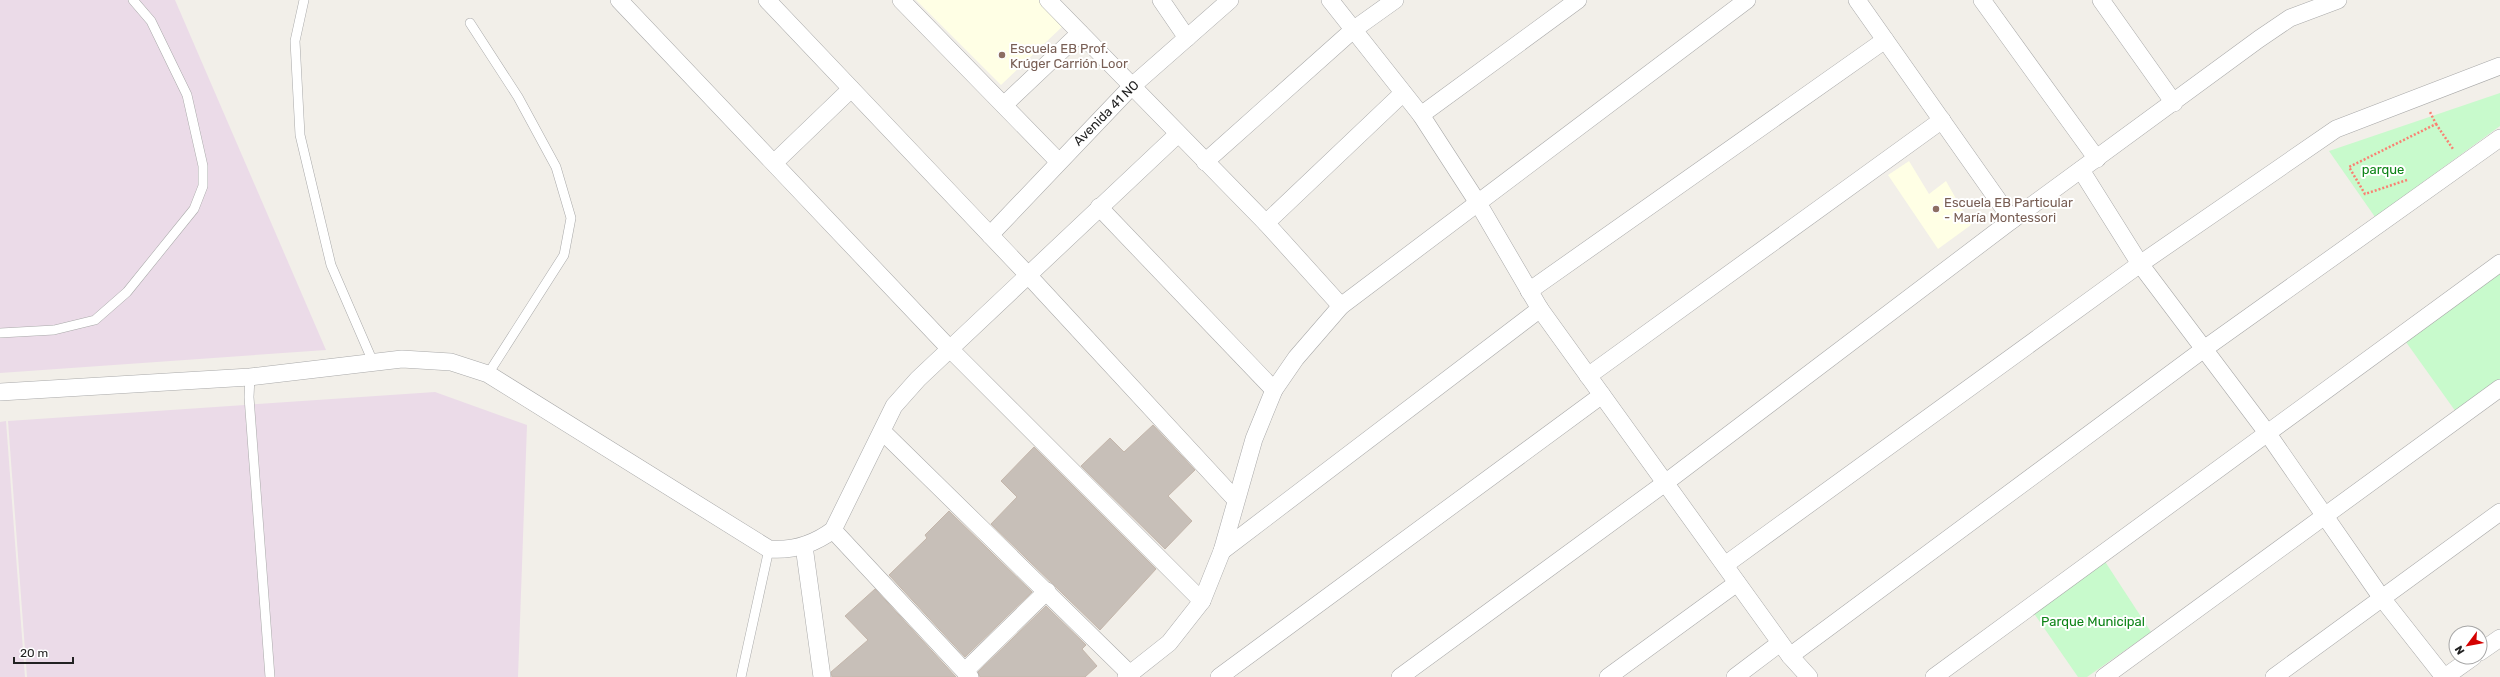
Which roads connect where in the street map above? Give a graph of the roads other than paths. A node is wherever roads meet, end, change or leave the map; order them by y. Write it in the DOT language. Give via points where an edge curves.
graph roads {
  1 [pos="133,0"];
  2 [pos="304,0"];
  3 [pos="619,0"];
  4 [pos="767,0"];
  5 [pos="901,0"];
  6 [pos="1048,0"];
  7 [pos="1161,0"];
  8 [pos="1230,0"];
  9 [pos="1330,0"];
  10 [pos="1394,0"];
  11 [pos="1578,0"];
  12 [pos="1748,0"];
  13 [pos="1982,0"];
  14 [pos="2338,0"];
  15 [pos="1863,2"];
  16 [pos="2106,2"];
  17 [pos="470,23"];
  18 [pos="1352,30"];
  19 [pos="1080,33"];
  20 [pos="1187,38"];
  21 [pos="1885,40"];
  22 [pos="2500,66"];
  23 [pos="1131,87"];
  24 [pos="851,89"];
  25 [pos="1403,93"];
  26 [pos="2174,103"];
  27 [pos="1004,105"];
  28 [pos="1421,115"];
  29 [pos="1942,120"];
  30 [pos="1178,134"];
  31 [pos="2500,138"];
  32 [pos="2097,159"];
  33 [pos="1058,161"];
  34 [pos="775,162"];
  35 [pos="1205,162"];
  36 [pos="2081,170"];
  37 [pos="1478,203"];
  38 [pos="1100,207"];
  39 [pos="2012,220"];
  40 [pos="1266,223"];
  41 [pos="990,235"];
  42 [pos="2500,263"];
  43 [pos="2140,264"];
  44 [pos="1028,275"];
  45 [pos="1529,291"];
  46 [pos="1341,306"];
  47 [pos="1540,309"];
  48 [pos="0,333"];
  49 [pos="950,349"];
  50 [pos="2204,349"];
  51 [pos="373,362"];
  52 [pos="488,374"];
  53 [pos="1588,376"];
  54 [pos="250,377"];
  55 [pos="2500,388"];
  56 [pos="1274,390"];
  57 [pos="0,392"];
  58 [pos="1602,395"];
  59 [pos="883,432"];
  60 [pos="2268,434"];
  61 [pos="1665,483"];
  62 [pos="1235,499"];
  63 [pos="2500,512"];
  64 [pos="2324,517"];
  65 [pos="832,530"];
  66 [pos="804,546"];
  67 [pos="769,549"];
  68 [pos="1222,551"];
  69 [pos="1725,565"];
  70 [pos="1737,583"];
  71 [pos="1047,591"];
  72 [pos="2381,597"];
  73 [pos="1202,601"];
  74 [pos="2500,638"];
  75 [pos="2488,646"];
  76 [pos="1785,650"];
  77 [pos="2461,665"];
  78 [pos="968,674"];
  79 [pos="1128,676"];
  80 [pos="270,677"];
  81 [pos="741,677"];
  82 [pos="822,677"];
  83 [pos="1219,677"];
  84 [pos="1400,677"];
  85 [pos="1608,677"];
  86 [pos="1735,677"];
  87 [pos="1809,677"];
  88 [pos="1934,677"];
  89 [pos="2104,677"];
  90 [pos="2274,677"];
  91 [pos="2444,677"];
  1 -- 48 [label="lane" via="151,21 187,95 203,166 203,186 194,209 127,292 95,320 54,330"];
  2 -- 51 [label="lane" via="295,41 300,135 331,265"];
  3 -- 34 [label="street"];
  4 -- 24 [label="street"];
  5 -- 27 [label="street"];
  6 -- 19 [label="street"];
  7 -- 20 [label="street"];
  8 -- 20 [label="street, Avenida 41 NO"];
  9 -- 18 [label="street"];
  10 -- 18 [label="street"];
  11 -- 28 [label="street"];
  12 -- 37 [label="street"];
  13 -- 32 [label="street"];
  14 -- 26 [label="street" via="2290,18"];
  15 -- 21 [label="street"];
  16 -- 26 [label="street"];
  17 -- 52 [label="lane" via="518,97 556,167 571,218 564,255"];
  18 -- 25 [label="street"];
  18 -- 35 [label="street"];
  19 -- 23 [label="street"];
  19 -- 27 [label="street"];
  20 -- 23 [label="street, Avenida 41 NO"];
  21 -- 29 [label="street"];
  21 -- 45 [label="street"];
  22 -- 43 [label="street" via="2336,129"];
  23 -- 30 [label="street"];
  23 -- 33 [label="street, Avenida 41 NO"];
  24 -- 34 [label="street"];
  24 -- 41 [label="street"];
  25 -- 28 [label="street"];
  25 -- 40 [label="street"];
  26 -- 32 [label="street"];
  27 -- 33 [label="street"];
  28 -- 37 [label="street"];
  29 -- 39 [label="street"];
  29 -- 53 [label="street"];
  30 -- 35 [label="street"];
  30 -- 38 [label="street"];
  31 -- 50 [label="street"];
  32 -- 36 [label="street"];
  33 -- 41 [label="street, Avenida 41 NO"];
  34 -- 49 [label="street"];
  35 -- 40 [label="street"];
  36 -- 39 [label="street"];
  36 -- 43 [label="street"];
  37 -- 45 [label="street"];
  37 -- 46 [label="street"];
  38 -- 44 [label="street"];
  38 -- 56 [label="street"];
  39 -- 61 [label="street"];
  40 -- 46 [label="street"];
  41 -- 44 [label="street"];
  42 -- 60 [label="street"];
  43 -- 50 [label="street"];
  43 -- 69 [label="street"];
  44 -- 49 [label="street"];
  44 -- 62 [label="street"];
  45 -- 47 [label="street"];
  46 -- 56 [label="street" via="1296,358"];
  47 -- 53 [label="street"];
  47 -- 68 [label="street"];
  49 -- 59 [label="street" via="894,406"];
  49 -- 73 [label="street"];
  50 -- 60 [label="street"];
  50 -- 76 [label="street"];
  51 -- 52 [label="street" via="402,359 451,362"];
  51 -- 54 [label="street"];
  52 -- 67 [label="street"];
  53 -- 58 [label="street"];
  54 -- 57 [label="street"];
  54 -- 80 [label="lane" via="249,397"];
  55 -- 64 [label="street"];
  56 -- 62 [label="street" via="1254,439"];
  58 -- 61 [label="street"];
  58 -- 83 [label="street"];
  59 -- 65 [label="street"];
  59 -- 71 [label="street"];
  60 -- 64 [label="street"];
  60 -- 88 [label="street"];
  61 -- 69 [label="street"];
  61 -- 84 [label="street"];
  62 -- 68 [label="street"];
  63 -- 72 [label="street"];
  64 -- 72 [label="street"];
  64 -- 89 [label="street"];
  65 -- 66 [label="street" via="820,540"];
  65 -- 78 [label="street"];
  66 -- 67 [label="street" via="784,551"];
  66 -- 82 [label="street"];
  67 -- 81 [label="lane"];
  68 -- 73 [label="street"];
  69 -- 70 [label="street"];
  70 -- 76 [label="street"];
  70 -- 85 [label="street"];
  71 -- 78 [label="street"];
  71 -- 79 [label="street"];
  72 -- 90 [label="street"];
  72 -- 91 [label="street"];
  73 -- 79 [label="street" via="1168,643"];
  74 -- 75 [label="street"];
  76 -- 86 [label="street"];
  76 -- 87 [label="street"];
  77 -- 91 [label="street"];
}
